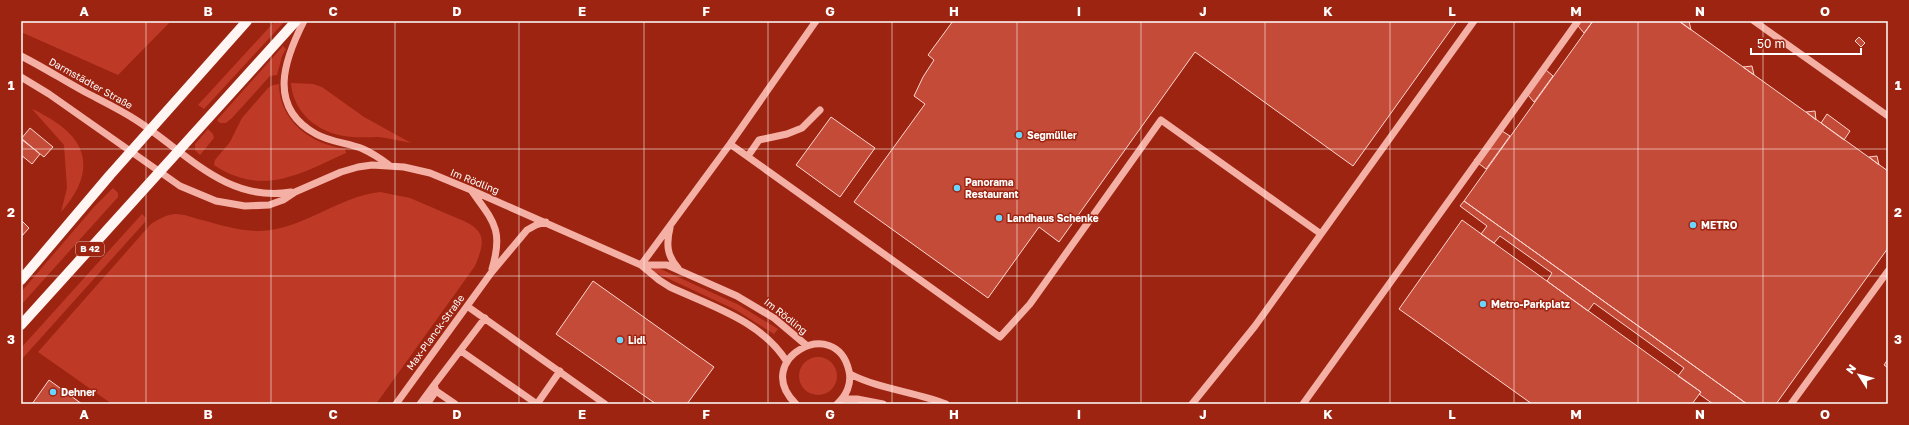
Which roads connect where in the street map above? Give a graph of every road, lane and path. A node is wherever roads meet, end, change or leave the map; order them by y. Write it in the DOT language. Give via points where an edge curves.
graph roads {
  1 [pos="247,21"];
  2 [pos="296,21"];
  3 [pos="304,21"];
  4 [pos="816,21"];
  5 [pos="1474,21"];
  6 [pos="1578,21"];
  7 [pos="1754,21"];
  8 [pos="21,56"];
  9 [pos="21,77"];
  10 [pos="820,110"];
  11 [pos="1888,116"];
  12 [pos="150,130"];
  13 [pos="730,144"];
  14 [pos="179,151"];
  15 [pos="131,152"];
  16 [pos="748,156"];
  17 [pos="389,165"];
  18 [pos="160,172"];
  19 [pos="470,190"];
  20 [pos="295,192"];
  21 [pos="546,222"];
  22 [pos="671,224"];
  23 [pos="1321,234"];
  24 [pos="641,265"];
  25 [pos="678,269"];
  26 [pos="1888,271"];
  27 [pos="491,273"];
  28 [pos="21,280"];
  29 [pos="467,306"];
  30 [pos="485,318"];
  31 [pos="21,325"];
  32 [pos="806,345"];
  33 [pos="461,351"];
  34 [pos="787,362"];
  35 [pos="560,372"];
  36 [pos="850,374"];
  37 [pos="435,388"];
  38 [pos="791,399"];
  39 [pos="840,401"];
  40 [pos="396,404"];
  41 [pos="420,404"];
  42 [pos="427,404"];
  43 [pos="455,404"];
  44 [pos="537,404"];
  45 [pos="605,404"];
  46 [pos="784,404"];
  47 [pos="796,404"];
  48 [pos="883,404"];
  49 [pos="946,404"];
  50 [pos="1192,404"];
  51 [pos="1303,404"];
  52 [pos="1791,404"];
  1 -- 12 [label="main road"];
  2 -- 14 [label="main road, B 42"];
  3 -- 17 [label="street" via="285,67 284,87 292,111 316,134 363,149"];
  4 -- 13 [label="street"];
  5 -- 23 [label="street"];
  6 -- 51 [label="street"];
  7 -- 11 [label="street"];
  8 -- 12 [label="street, Darmstädter Straße" via="124,112"];
  9 -- 15 [label="street"];
  10 -- 16 [label="street" via="802,128 759,140"];
  12 -- 14 [label="street, Darmstädter Straße"];
  12 -- 15 [label="main road"];
  13 -- 16 [label="street"];
  13 -- 22 [label="street"];
  14 -- 18 [label="main road, B 42"];
  14 -- 20 [label="street, Im Rödling" via="220,180 241,190 265,194"];
  15 -- 18 [label="street, Im Rödling"];
  15 -- 28 [label="main road"];
  16 -- 23 [label="street" via="1000,337 1030,304 1161,120"];
  17 -- 19 [label="street, Im Rödling" via="419,170"];
  17 -- 20 [label="street, Im Rödling" via="352,169"];
  18 -- 20 [label="street, Im Rödling" via="201,196 245,206 269,205"];
  18 -- 31 [label="main road, B 42"];
  19 -- 21 [label="street, Im Rödling"];
  19 -- 27 [label="street, Max-Planck-Straße" via="490,216 498,235 498,250"];
  21 -- 24 [label="street, Im Rödling"];
  21 -- 27 [label="street, Max-Planck-Straße" via="528,230"];
  22 -- 24 [label="street"];
  22 -- 25 [label="street" via="668,251"];
  23 -- 50 [label="street" via="1255,326"];
  24 -- 25 [label="street, Im Rödling" via="660,264"];
  24 -- 34 [label="street, Im Rödling" via="670,287 753,328 772,342"];
  25 -- 32 [label="street, Im Rödling" via="754,305"];
  26 -- 52 [label="street"];
  27 -- 29 [label="street, Max-Planck-Straße"];
  29 -- 30 [label="street"];
  29 -- 40 [label="street, Max-Planck-Straße"];
  30 -- 33 [label="street"];
  30 -- 35 [label="street"];
  32 -- 34 [label="street, Im Rödling" via="795,352"];
  32 -- 36 [label="street, Im Rödling" via="826,345 835,349 848,364"];
  33 -- 37 [label="street"];
  33 -- 44 [label="street"];
  34 -- 38 [label="street" via="783,381"];
  35 -- 44 [label="street"];
  35 -- 45 [label="street"];
  36 -- 39 [label="street" via="850,383"];
  36 -- 49 [label="street" via="875,384"];
  37 -- 41 [label="street"];
  37 -- 42 [label="street"];
  37 -- 43 [label="street"];
  38 -- 46 [label="street"];
  38 -- 47 [label="street"];
  39 -- 48 [label="street" via="857,399"];
}
